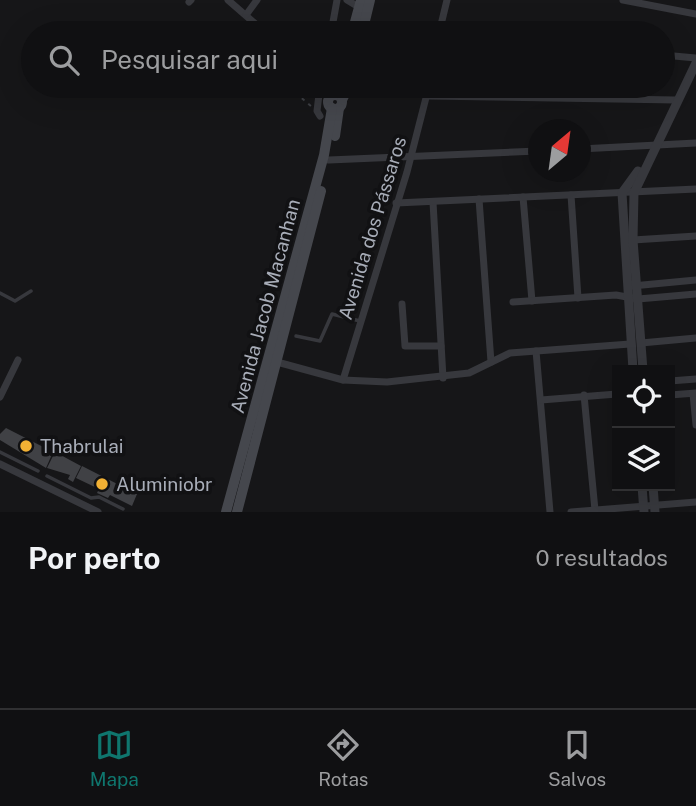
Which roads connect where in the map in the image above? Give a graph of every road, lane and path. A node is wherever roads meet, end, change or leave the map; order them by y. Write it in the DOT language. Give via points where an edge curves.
graph roads {
  1 [pos="228,0"];
  2 [pos="257,0"];
  3 [pos="338,0"];
  4 [pos="347,0"];
  5 [pos="447,0"];
  6 [pos="623,0"];
  7 [pos="364,5"];
  8 [pos="696,14"];
  9 [pos="246,15"];
  10 [pos="253,21"];
  11 [pos="334,21"];
  12 [pos="442,21"];
  13 [pos="675,57"];
  14 [pos="696,60"];
  15 [pos="301,98"];
  16 [pos="321,98"];
  17 [pos="426,98"];
  18 [pos="552,98"];
  19 [pos="336,99"];
  20 [pos="676,100"];
  21 [pos="319,114"];
  22 [pos="696,142"];
  23 [pos="655,145"];
  24 [pos="591,148"];
  25 [pos="528,152"];
  26 [pos="650,156"];
  27 [pos="411,158"];
  28 [pos="329,160"];
  29 [pos="696,189"];
  30 [pos="622,193"];
  31 [pos="634,193"];
  32 [pos="571,195"];
  33 [pos="523,197"];
  34 [pos="479,199"];
  35 [pos="433,202"];
  36 [pos="396,203"];
  37 [pos="696,236"];
  38 [pos="633,240"];
  39 [pos="696,280"];
  40 [pos="637,284"];
  41 [pos="31,291"];
  42 [pos="0,293"];
  43 [pos="627,293"];
  44 [pos="696,294"];
  45 [pos="578,298"];
  46 [pos="638,299"];
  47 [pos="532,301"];
  48 [pos="513,302"];
  49 [pos="402,304"];
  50 [pos="360,321"];
  51 [pos="296,336"];
  52 [pos="696,338"];
  53 [pos="641,343"];
  54 [pos="630,344"];
  55 [pos="441,346"];
  56 [pos="536,351"];
  57 [pos="18,360"];
  58 [pos="277,362"];
  59 [pos="491,362"];
  60 [pos="632,365"];
  61 [pos="643,365"];
  62 [pos="443,378"];
  63 [pos="696,379"];
  64 [pos="343,380"];
  65 [pos="675,381"];
  66 [pos="695,393"];
  67 [pos="612,394"];
  68 [pos="675,395"];
  69 [pos="584,396"];
  70 [pos="0,397"];
  71 [pos="541,400"];
  72 [pos="696,425"];
  73 [pos="0,453"];
  74 [pos="10,458"];
  75 [pos="3,466"];
  76 [pos="38,471"];
  77 [pos="47,476"];
  78 [pos="642,491"];
  79 [pos="653,491"];
  80 [pos="696,502"];
  81 [pos="120,509"];
  82 [pos="655,509"];
  83 [pos="595,510"];
  84 [pos="644,510"];
  85 [pos="98,512"];
  86 [pos="226,512"];
  87 [pos="237,512"];
  88 [pos="550,512"];
  89 [pos="571,512"];
  1 -- 9 [label="street"];
  2 -- 9 [label="street"];
  3 -- 11 [label="street"];
  4 -- 7 [label="street"];
  5 -- 12 [label="street"];
  6 -- 8 [label="street"];
  9 -- 10 [label="street"];
  13 -- 14 [label="street"];
  14 -- 20 [label="street"];
  15 -- 21 [label="path"];
  16 -- 21 [label="street"];
  17 -- 27 [label="street, Avenida dos Pássaros"];
  18 -- 20 [label="street"];
  19 -- 28 [label="main road, Avenida Jacob Macanhan" via="338,124"];
  19 -- 86 [label="main road, Avenida Jacob Macanhan"];
  20 -- 23 [label="street"];
  22 -- 23 [label="street"];
  23 -- 24 [label="street"];
  23 -- 26 [label="street"];
  25 -- 27 [label="street"];
  26 -- 30 [label="street"];
  26 -- 31 [label="street"];
  27 -- 28 [label="street"];
  27 -- 36 [label="street, Avenida dos Pássaros"];
  28 -- 58 [label="main road, Avenida Jacob Macanhan"];
  29 -- 31 [label="street"];
  30 -- 31 [label="street"];
  30 -- 32 [label="street"];
  30 -- 43 [label="street"];
  31 -- 38 [label="street"];
  32 -- 33 [label="street"];
  32 -- 45 [label="street"];
  33 -- 34 [label="street"];
  33 -- 47 [label="street"];
  34 -- 35 [label="street"];
  34 -- 59 [label="street"];
  35 -- 36 [label="street"];
  35 -- 55 [label="street"];
  36 -- 50 [label="street, Avenida dos Pássaros"];
  37 -- 38 [label="street"];
  38 -- 40 [label="street"];
  39 -- 40 [label="street"];
  40 -- 43 [label="street"];
  40 -- 46 [label="street"];
  41 -- 42 [label="lane" via="15,301"];
  43 -- 45 [label="street"];
  43 -- 46 [label="street"];
  43 -- 54 [label="street"];
  44 -- 46 [label="street"];
  45 -- 47 [label="street"];
  46 -- 53 [label="street"];
  47 -- 48 [label="street"];
  49 -- 55 [label="street" via="405,346"];
  50 -- 51 [label="lane" via="332,314 320,341"];
  50 -- 64 [label="street, Avenida dos Pássaros"];
  52 -- 53 [label="street"];
  53 -- 61 [label="street"];
  54 -- 56 [label="street"];
  54 -- 60 [label="street"];
  55 -- 62 [label="street"];
  56 -- 59 [label="street" via="510,353"];
  56 -- 71 [label="street"];
  57 -- 70 [label="street"];
  58 -- 64 [label="street"];
  58 -- 87 [label="main road, Avenida Jacob Macanhan"];
  59 -- 62 [label="street"];
  62 -- 64 [label="street"];
  63 -- 65 [label="street"];
  66 -- 68 [label="street"];
  66 -- 72 [label="street"];
  67 -- 69 [label="street"];
  69 -- 71 [label="street"];
  69 -- 83 [label="street"];
  71 -- 88 [label="street"];
  73 -- 74 [label="lane"];
  74 -- 75 [label="lane"];
  74 -- 76 [label="lane"];
  75 -- 85 [label="street"];
  77 -- 81 [label="lane"];
  78 -- 84 [label="street"];
  79 -- 82 [label="street"];
  80 -- 82 [label="street"];
  82 -- 84 [label="street"];
  83 -- 84 [label="street"];
  83 -- 89 [label="street"];
}
